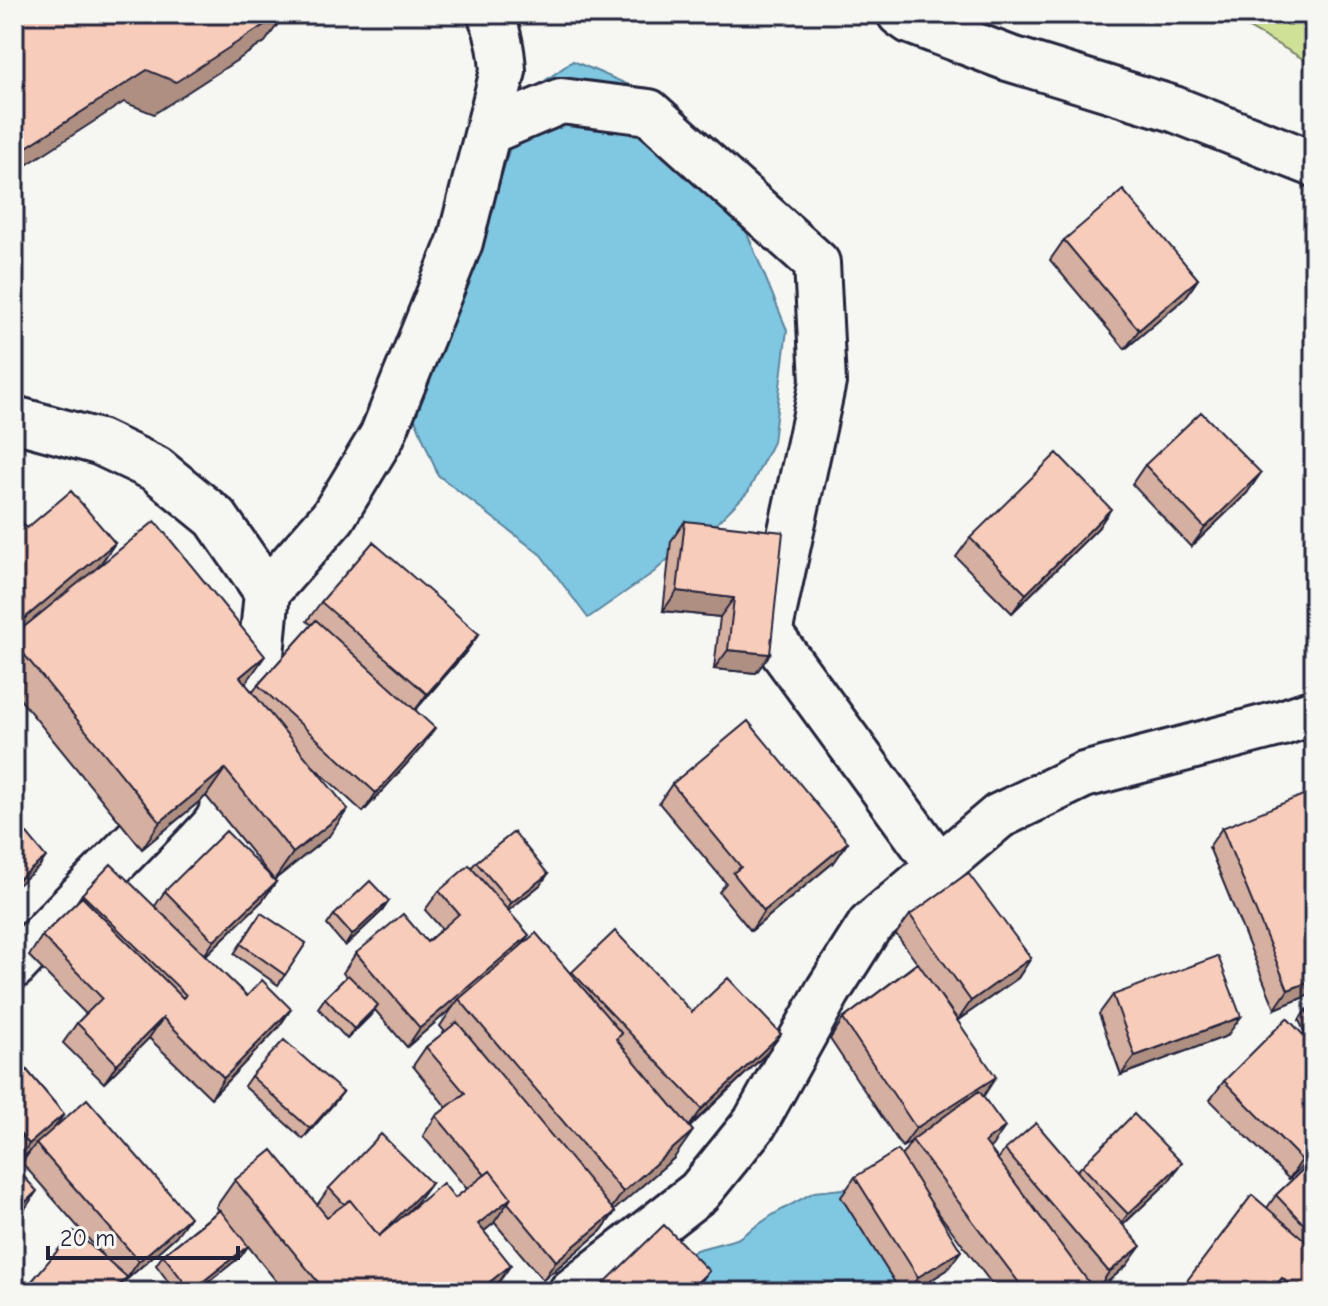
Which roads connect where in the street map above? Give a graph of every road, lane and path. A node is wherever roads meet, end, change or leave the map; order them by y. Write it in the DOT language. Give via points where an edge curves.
graph roads {
  1 [pos="490,14"];
  2 [pos="900,14"];
  3 [pos="488,132"];
  4 [pos="1314,164"];
  5 [pos="14,419"];
  6 [pos="267,592"];
  7 [pos="1314,712"];
  8 [pos="939,866"];
  9 [pos="14,966"];
  10 [pos="571,1292"];
  1 -- 3 [label="street" via="503,71"];
  2 -- 4 [label="street" via="1008,58 1174,109"];
  3 -- 6 [label="street" via="460,242 382,436 333,517"];
  3 -- 8 [label="street" via="561,101 649,112 817,263 823,382 769,633"];
  5 -- 6 [label="street" via="99,442 156,469 216,518"];
  6 -- 9 [label="street" via="259,676 219,752"];
  7 -- 8 [label="street" via="1084,775 999,816"];
  8 -- 10 [label="street" via="870,925 755,1123 699,1192"];
}
